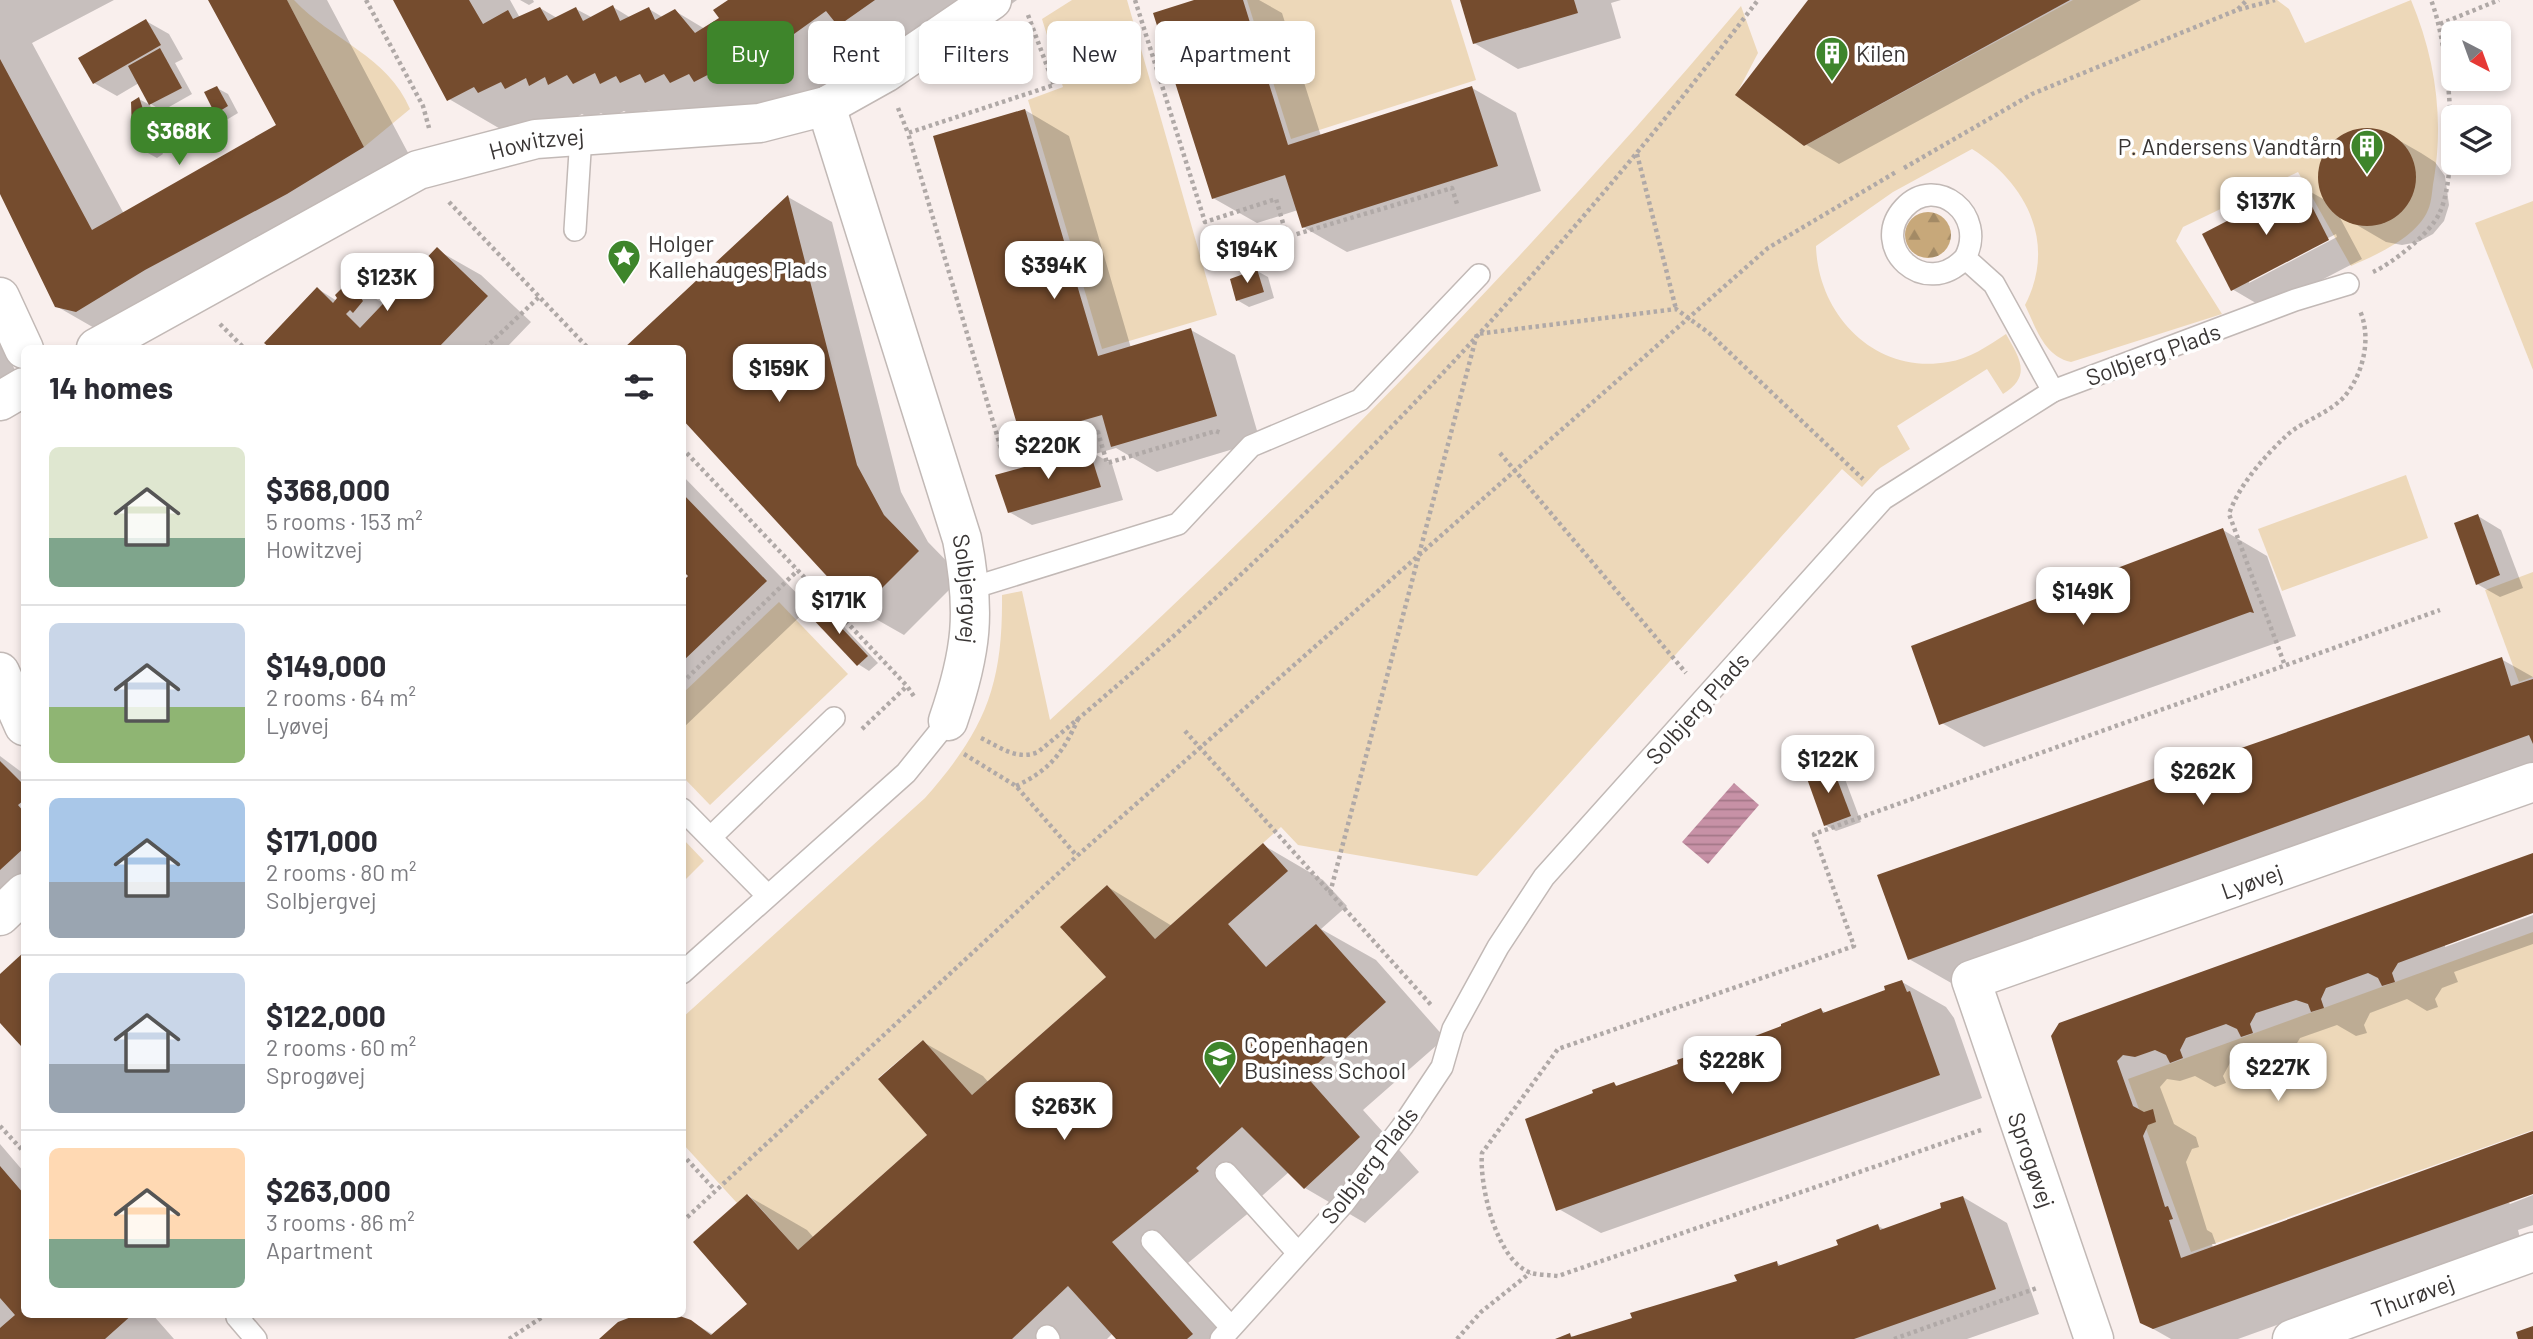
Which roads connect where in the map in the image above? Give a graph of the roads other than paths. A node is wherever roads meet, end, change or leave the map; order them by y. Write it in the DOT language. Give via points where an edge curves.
graph roads {
  1 [pos="1010,6"];
  2 [pos="827,106"];
  3 [pos="581,136"];
  4 [pos="575,230"];
  5 [pos="1965,258"];
  6 [pos="1479,275"];
  7 [pos="2348,284"];
  8 [pos="0,298"];
  9 [pos="22,345"];
  10 [pos="101,345"];
  11 [pos="21,389"];
  12 [pos="2053,391"];
  13 [pos="0,401"];
  14 [pos="972,588"];
  15 [pos="0,672"];
  16 [pos="834,718"];
  17 [pos="21,719"];
  18 [pos="943,728"];
  19 [pos="2533,782"];
  20 [pos="686,812"];
  21 [pos="710,837"];
  22 [pos="767,895"];
  23 [pos="21,896"];
  24 [pos="0,916"];
  25 [pos="686,969"];
  26 [pos="1971,980"];
  27 [pos="1226,1173"];
  28 [pos="1152,1241"];
  29 [pos="2533,1252"];
  30 [pos="1298,1253"];
  31 [pos="241,1318"];
  32 [pos="1226,1333"];
  33 [pos="256,1339"];
  34 [pos="2094,1339"];
  35 [pos="2292,1339"];
  1 -- 2 [label="street, Howitzvej"];
  2 -- 3 [label="street, Howitzvej" via="760,123"];
  2 -- 14 [label="street, Solbjergvej" via="962,539"];
  3 -- 4 [label="lane"];
  3 -- 10 [label="street, Howitzvej" via="536,139 429,166"];
  5 -- 12 [label="lane" via="1994,284"];
  6 -- 14 [label="lane" via="1360,400 1251,446 1178,524"];
  7 -- 12 [label="lane, Solbjerg Plads"];
  8 -- 9 [label="street"];
  11 -- 13 [label="street"];
  12 -- 30 [label="lane, Solbjerg Plads" via="1883,499 1544,877 1452,1029 1442,1067 1343,1204"];
  14 -- 18 [label="street, Solbjergvej" via="965,673"];
  15 -- 17 [label="street"];
  16 -- 21 [label="lane"];
  18 -- 22 [label="lane, Solbjergvej" via="906,773"];
  19 -- 26 [label="street, Lyøvej"];
  20 -- 21 [label="lane"];
  21 -- 22 [label="lane"];
  22 -- 25 [label="lane, Solbjergvej"];
  23 -- 24 [label="street"];
  26 -- 34 [label="street, Sprogøvej"];
  27 -- 30 [label="lane"];
  28 -- 32 [label="lane"];
  29 -- 35 [label="street, Thurøvej"];
  30 -- 32 [label="lane, Solbjerg Plads"];
  31 -- 33 [label="lane"];
}
